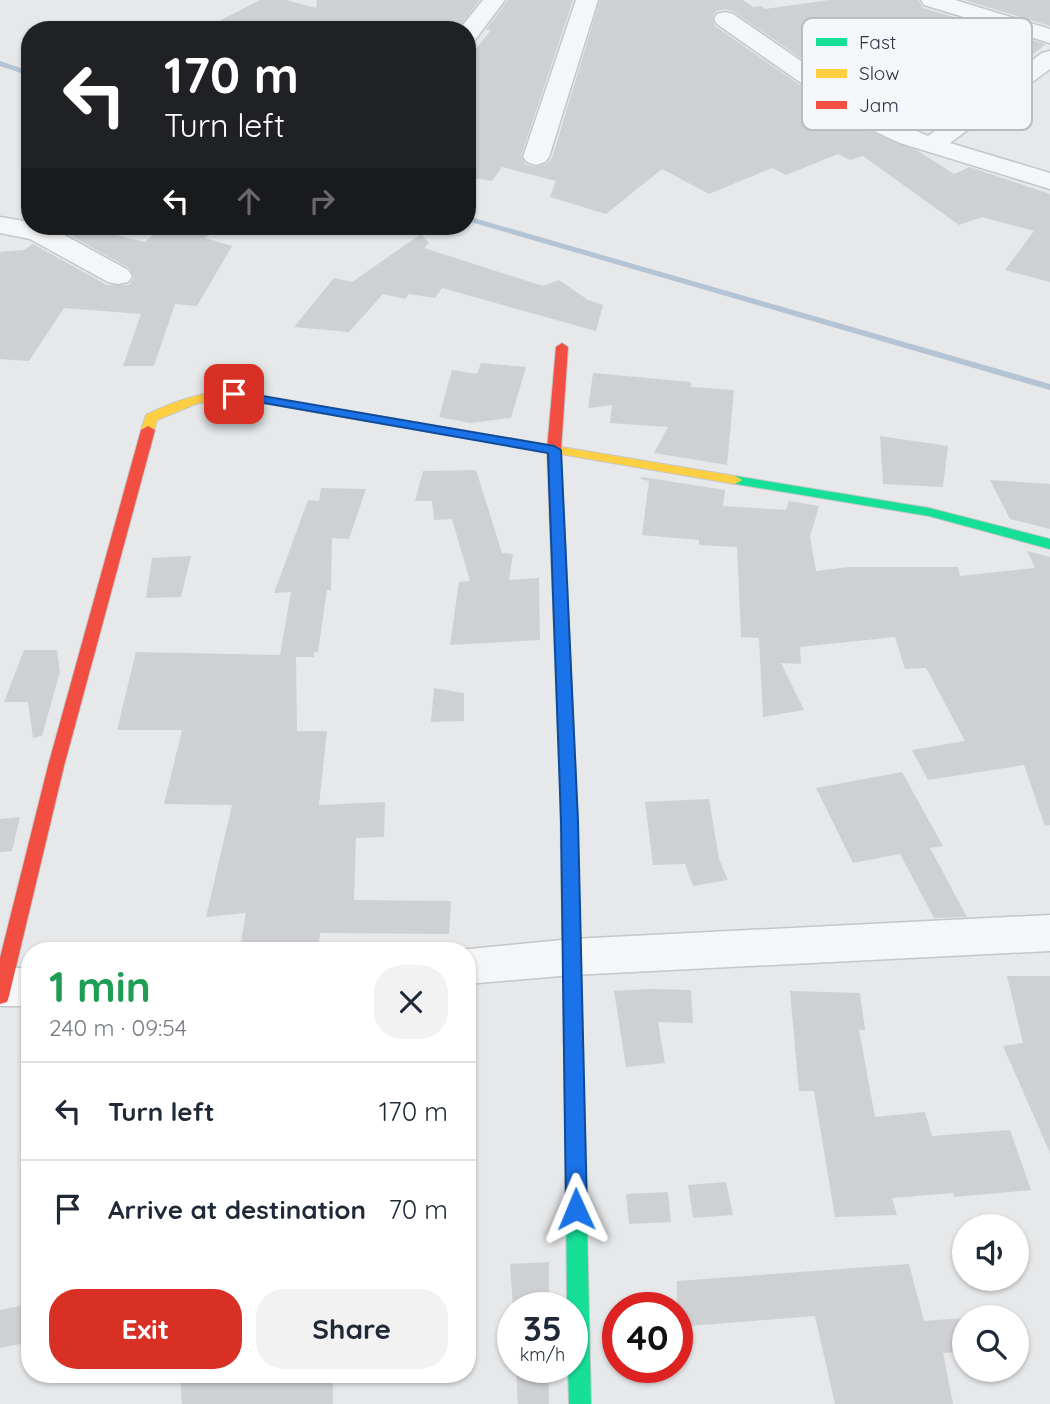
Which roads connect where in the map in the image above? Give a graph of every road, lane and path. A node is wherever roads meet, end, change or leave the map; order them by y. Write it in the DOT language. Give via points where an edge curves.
graph roads {
  1 [pos="494,0"];
  2 [pos="587,0"];
  3 [pos="932,0"];
  4 [pos="991,18"];
  5 [pos="725,19"];
  6 [pos="476,23"];
  7 [pos="1032,31"];
  8 [pos="1050,36"];
  9 [pos="1050,58"];
  10 [pos="1032,71"];
  11 [pos="802,75"];
  12 [pos="894,130"];
  13 [pos="952,130"];
  14 [pos="931,145"];
  15 [pos="536,157"];
  16 [pos="1050,181"];
  17 [pos="0,225"];
  18 [pos="21,229"];
  19 [pos="43,235"];
  20 [pos="118,276"];
  21 [pos="562,347"];
  22 [pos="554,450"];
  23 [pos="1050,544"];
  24 [pos="1050,933"];
  25 [pos="572,957"];
  26 [pos="476,965"];
  27 [pos="8,989"];
  28 [pos="580,1404"];
  1 -- 6 [label="street"];
  2 -- 15 [label="street"];
  3 -- 4 [label="street"];
  5 -- 11 [label="street"];
  7 -- 8 [label="street"];
  9 -- 10 [label="street"];
  12 -- 14 [label="street"];
  13 -- 14 [label="street"];
  14 -- 16 [label="street"];
  17 -- 18 [label="street"];
  19 -- 20 [label="street"];
  21 -- 22 [label="street"];
  22 -- 23 [label="street" via="840,497 1003,528"];
  22 -- 25 [label="street"];
  22 -- 27 [label="street" via="213,392 183,400 151,418 60,752"];
  24 -- 25 [label="street"];
  25 -- 26 [label="street"];
  25 -- 28 [label="street"];
}
